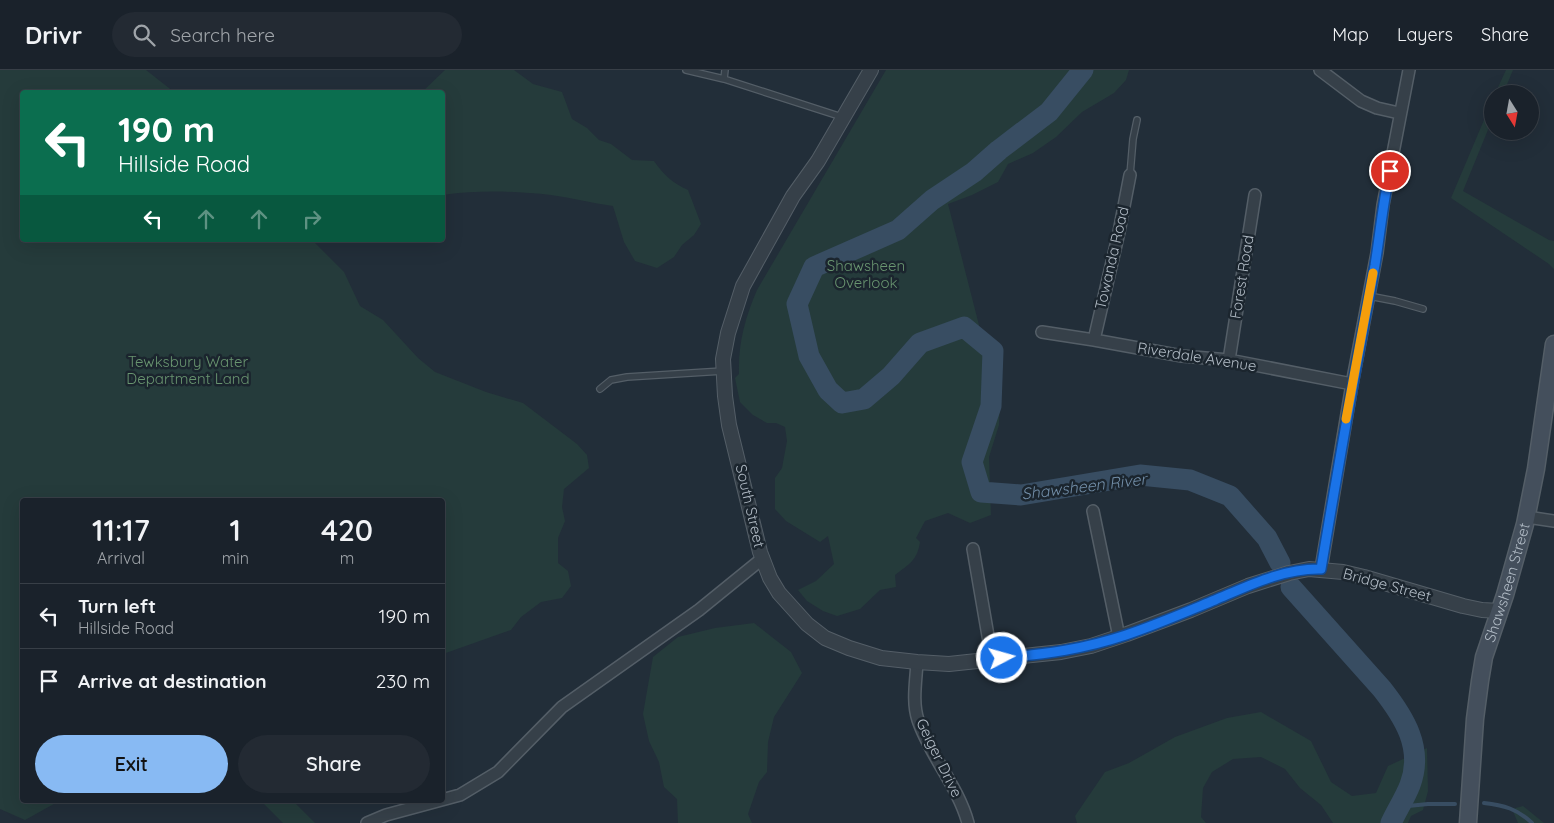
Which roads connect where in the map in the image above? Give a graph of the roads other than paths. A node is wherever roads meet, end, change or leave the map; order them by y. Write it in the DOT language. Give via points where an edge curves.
graph roads {
  1 [pos="686,70"];
  2 [pos="725,70"];
  3 [pos="871,70"];
  4 [pos="1320,70"];
  5 [pos="1409,70"];
  6 [pos="724,79"];
  7 [pos="1399,113"];
  8 [pos="844,117"];
  9 [pos="1137,120"];
  10 [pos="1130,175"];
  11 [pos="1256,194"];
  12 [pos="1369,296"];
  13 [pos="1424,308"];
  14 [pos="1042,332"];
  15 [pos="1094,340"];
  16 [pos="1554,344"];
  17 [pos="1229,360"];
  18 [pos="723,372"];
  19 [pos="1352,384"];
  20 [pos="600,389"];
  21 [pos="1094,511"];
  22 [pos="1527,517"];
  23 [pos="1554,521"];
  24 [pos="973,549"];
  25 [pos="763,558"];
  26 [pos="1321,569"];
  27 [pos="1500,611"];
  28 [pos="1119,637"];
  29 [pos="992,660"];
  30 [pos="917,662"];
  31 [pos="445,800"];
  32 [pos="435,803"];
  33 [pos="367,823"];
  34 [pos="968,823"];
  35 [pos="1468,823"];
  1 -- 6 [label="lane"];
  2 -- 6 [label="lane"];
  3 -- 8 [label="street, South Street"];
  4 -- 7 [label="street" via="1371,106"];
  5 -- 7 [label="street"];
  6 -- 8 [label="lane"];
  7 -- 12 [label="street"];
  8 -- 18 [label="street, South Street" via="793,196 743,286 728,333"];
  9 -- 10 [label="lane"];
  10 -- 15 [label="street, Towanda Road"];
  11 -- 17 [label="street, Forest Road"];
  12 -- 13 [label="lane"];
  12 -- 19 [label="street"];
  14 -- 15 [label="street, Riverdale Avenue"];
  15 -- 17 [label="street, Riverdale Avenue" via="1182,356"];
  16 -- 22 [label="main road, Shawsheen Street"];
  17 -- 19 [label="street, Riverdale Avenue"];
  18 -- 20 [label="lane" via="628,377 611,380"];
  18 -- 25 [label="street, South Street" via="729,425"];
  19 -- 26 [label="street"];
  21 -- 28 [label="street"];
  22 -- 23 [label="street"];
  22 -- 27 [label="main road, Shawsheen Street"];
  24 -- 29 [label="street"];
  25 -- 30 [label="street, Bridge Street" via="770,578 787,604 825,638 880,658"];
  25 -- 31 [label="street, South Street" via="699,610 562,707 498,772 460,795"];
  26 -- 27 [label="street, Bridge Street" via="1364,577 1463,606"];
  26 -- 28 [label="street, Bridge Street" via="1294,571 1256,583"];
  27 -- 35 [label="main road, Shawsheen Street" via="1484,657 1477,700"];
  28 -- 29 [label="street, Bridge Street" via="1061,652"];
  29 -- 30 [label="street, Bridge Street" via="949,664"];
  30 -- 34 [label="street, Geiger Drive" via="917,719 963,806"];
  32 -- 33 [label="street, South Street"];
}
